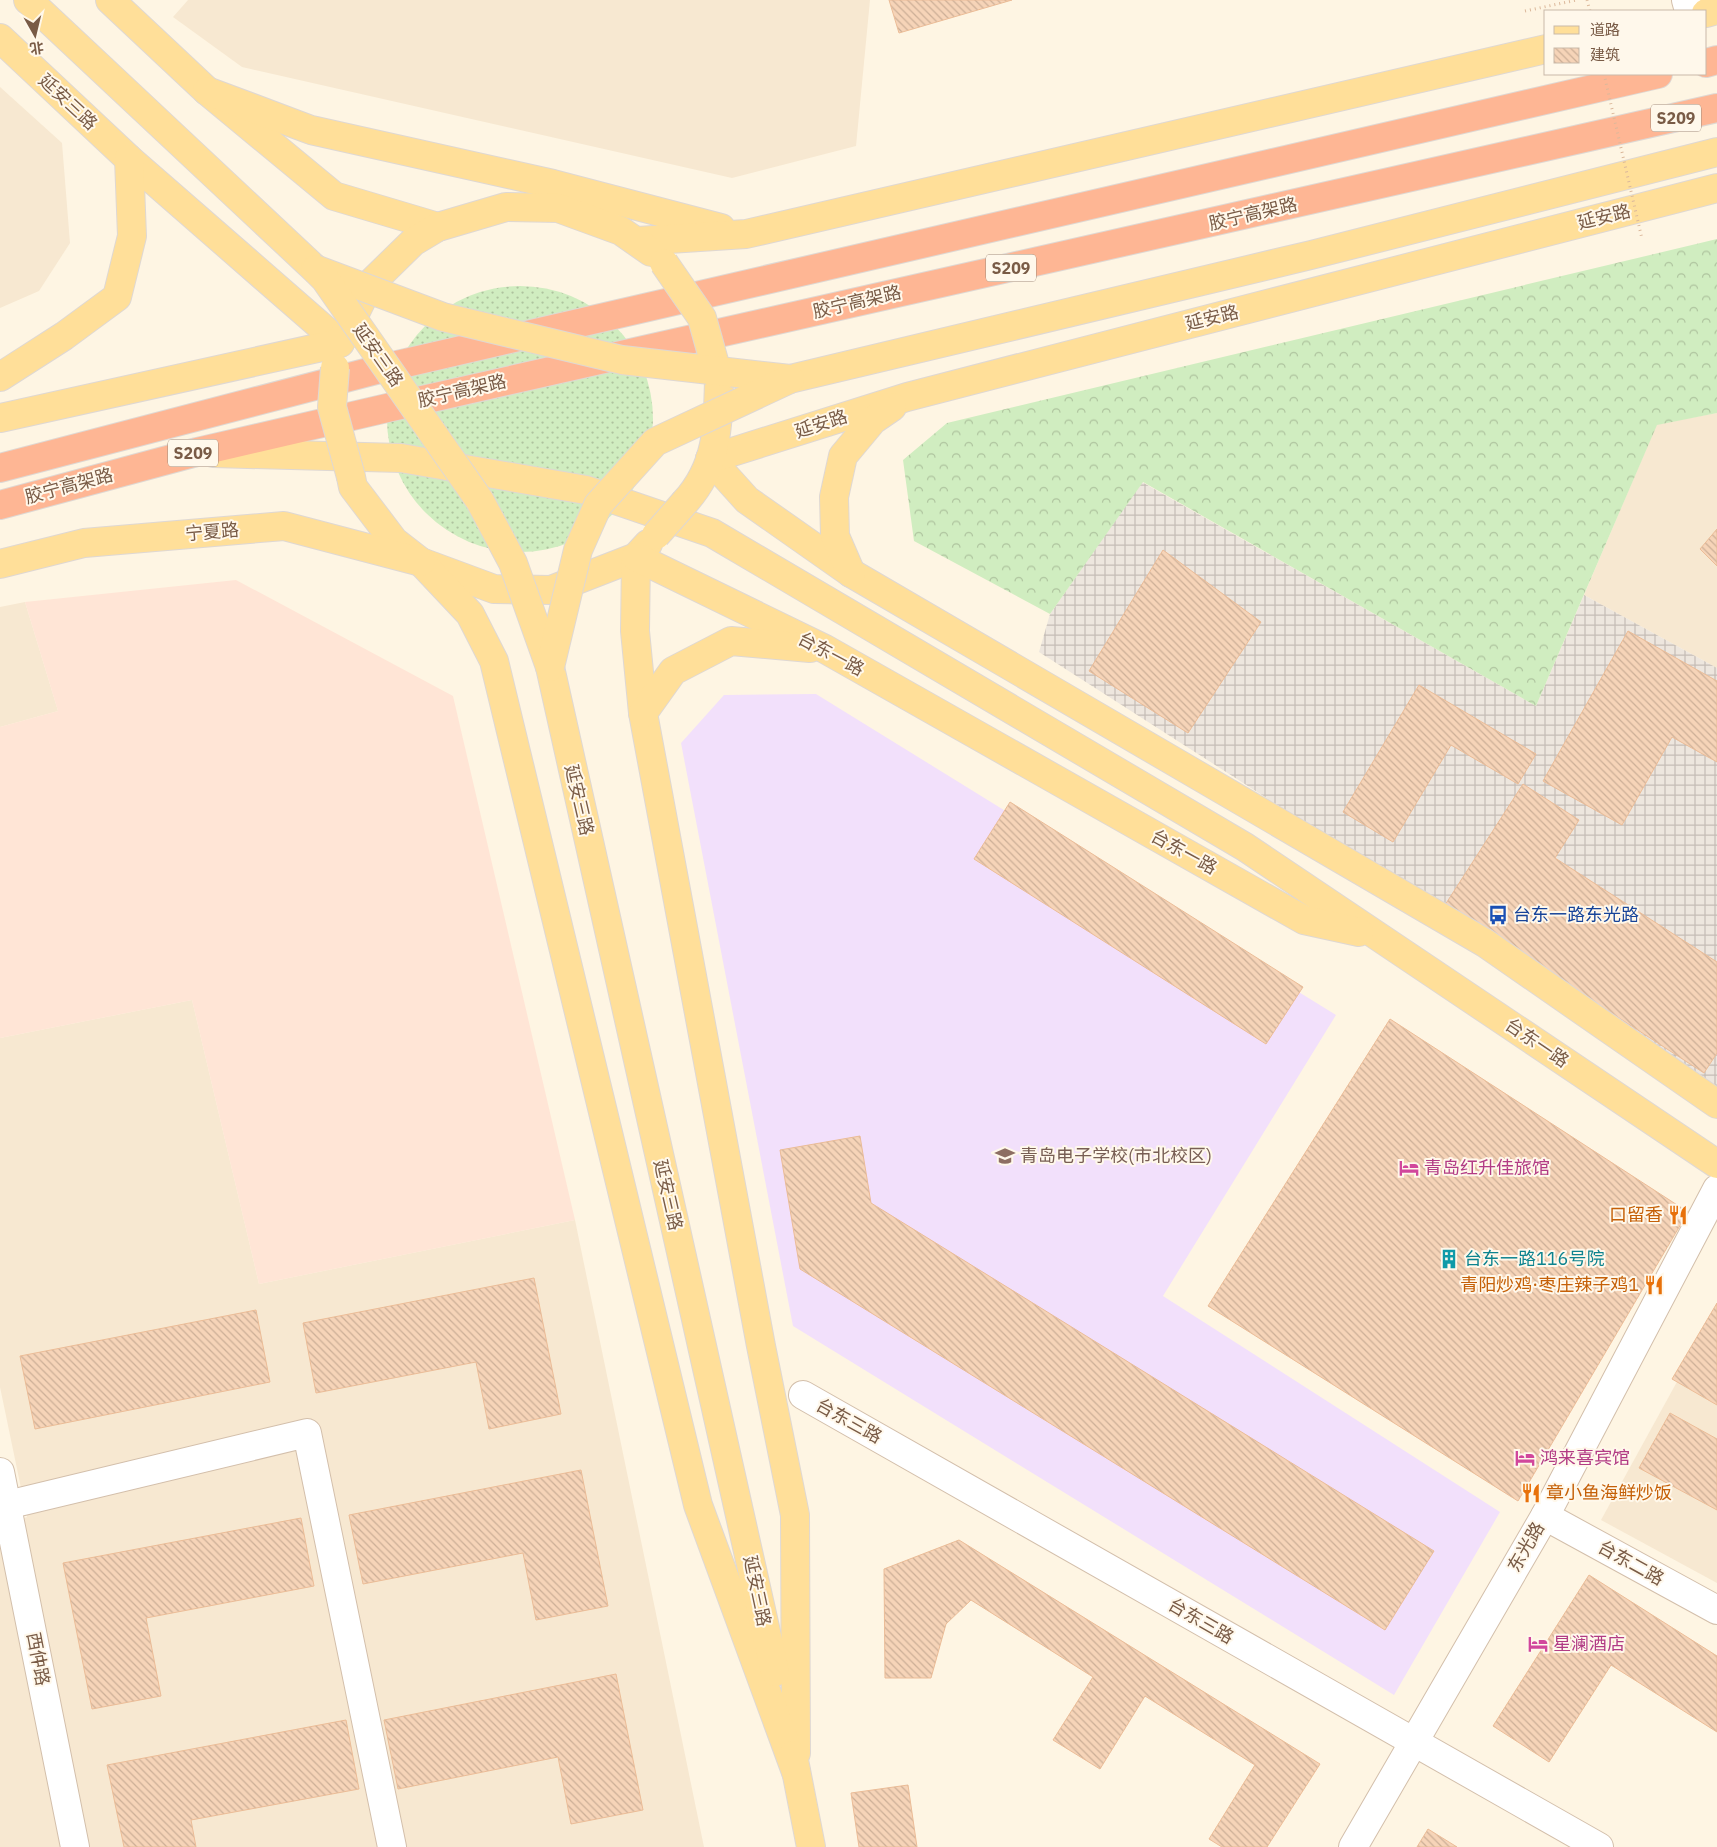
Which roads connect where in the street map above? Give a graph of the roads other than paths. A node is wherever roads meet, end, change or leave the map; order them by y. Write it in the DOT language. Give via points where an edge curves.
graph roads {
  1 [pos="28,0"];
  2 [pos="117,2"];
  3 [pos="0,38"];
  4 [pos="1544,49"];
  5 [pos="1654,75"];
  6 [pos="207,91"];
  7 [pos="1717,108"];
  8 [pos="1717,152"];
  9 [pos="129,159"];
  10 [pos="1717,188"];
  11 [pos="438,226"];
  12 [pos="746,234"];
  13 [pos="638,241"];
  14 [pos="315,269"];
  15 [pos="338,355"];
  16 [pos="0,376"];
  17 [pos="790,379"];
  18 [pos="907,397"];
  19 [pos="0,418"];
  20 [pos="197,452"];
  21 [pos="710,459"];
  22 [pos="0,468"];
  23 [pos="0,505"];
  24 [pos="636,557"];
  25 [pos="421,562"];
  26 [pos="0,564"];
  27 [pos="851,573"];
  28 [pos="825,649"];
  29 [pos="550,666"];
  30 [pos="643,713"];
  31 [pos="1375,936"];
  32 [pos="1717,1104"];
  33 [pos="1717,1164"];
  34 [pos="1717,1189"];
  35 [pos="804,1395"];
  36 [pos="0,1472"];
  37 [pos="7,1505"];
  38 [pos="1545,1516"];
  39 [pos="1717,1610"];
  40 [pos="1413,1742"];
  41 [pos="796,1772"];
  42 [pos="75,1847"];
  43 [pos="392,1847"];
  44 [pos="810,1847"];
  45 [pos="1352,1847"];
  46 [pos="1598,1847"];
  1 -- 14 [label="main road, 延安三路"];
  2 -- 6 [label="main road"];
  3 -- 9 [label="main road, 延安三路"];
  4 -- 12 [label="main road"];
  5 -- 22 [label="highway, 胶宁高架路 / S209" via="384,368"];
  6 -- 11 [label="main road" via="334,196"];
  6 -- 12 [label="main road" via="311,130 553,184"];
  7 -- 20 [label="highway, 胶宁高架路 / S209"];
  8 -- 17 [label="main road" via="1311,254"];
  9 -- 15 [label="main road, 延安三路"];
  9 -- 16 [label="main road" via="132,236 116,297 64,336"];
  10 -- 18 [label="main road, 延安路"];
  11 -- 13 [label="main road" via="506,206 558,208 621,230"];
  11 -- 15 [label="main road" via="413,242 369,285"];
  12 -- 13 [label="main road"];
  13 -- 21 [label="main road, bridge" via="664,263 702,318 719,379 718,426"];
  14 -- 17 [label="main road, bridge" via="443,318 622,360"];
  14 -- 29 [label="main road, 延安三路, bridge" via="326,278 480,501 512,563"];
  15 -- 19 [label="main road"];
  15 -- 25 [label="main road, bridge" via="332,407 353,487 394,541"];
  17 -- 29 [label="main road, bridge" via="655,442 598,505 578,550"];
  18 -- 21 [label="main road, 延安路"];
  18 -- 27 [label="main road" via="873,420 843,456 834,497 835,536"];
  20 -- 23 [label="highway, 胶宁高架路 / S209"];
  20 -- 31 [label="main road" via="401,458 586,490 712,533 1245,848"];
  21 -- 24 [label="main road, bridge" via="697,488"];
  21 -- 27 [label="main road" via="748,500"];
  24 -- 25 [label="main road" via="551,590 494,589"];
  24 -- 28 [label="main road, 台东一路"];
  24 -- 30 [label="main road, 延安三路" via="635,631"];
  25 -- 26 [label="main road, 宁夏路" via="284,526 84,543"];
  25 -- 41 [label="main road, 延安三路" via="470,614 494,661 698,1504"];
  27 -- 32 [label="main road" via="1484,943"];
  28 -- 30 [label="main road" via="731,641 673,671"];
  28 -- 31 [label="main road, 台东一路" via="1304,920"];
  29 -- 41 [label="main road, 延安三路"];
  30 -- 41 [label="main road, 延安三路" via="760,1346 795,1515"];
  31 -- 33 [label="main road, 台东一路"];
  34 -- 38 [label="street, 东光路"];
  35 -- 40 [label="street, 台东三路"];
  36 -- 37 [label="street, 西仲路"];
  37 -- 42 [label="street, 西仲路"];
  37 -- 43 [label="street" via="308,1433"];
  38 -- 39 [label="street, 台东二路"];
  38 -- 40 [label="street, 东光路"];
  40 -- 45 [label="street, 东光路"];
  40 -- 46 [label="street, 台东三路"];
  41 -- 44 [label="main road, 延安三路"];
}
